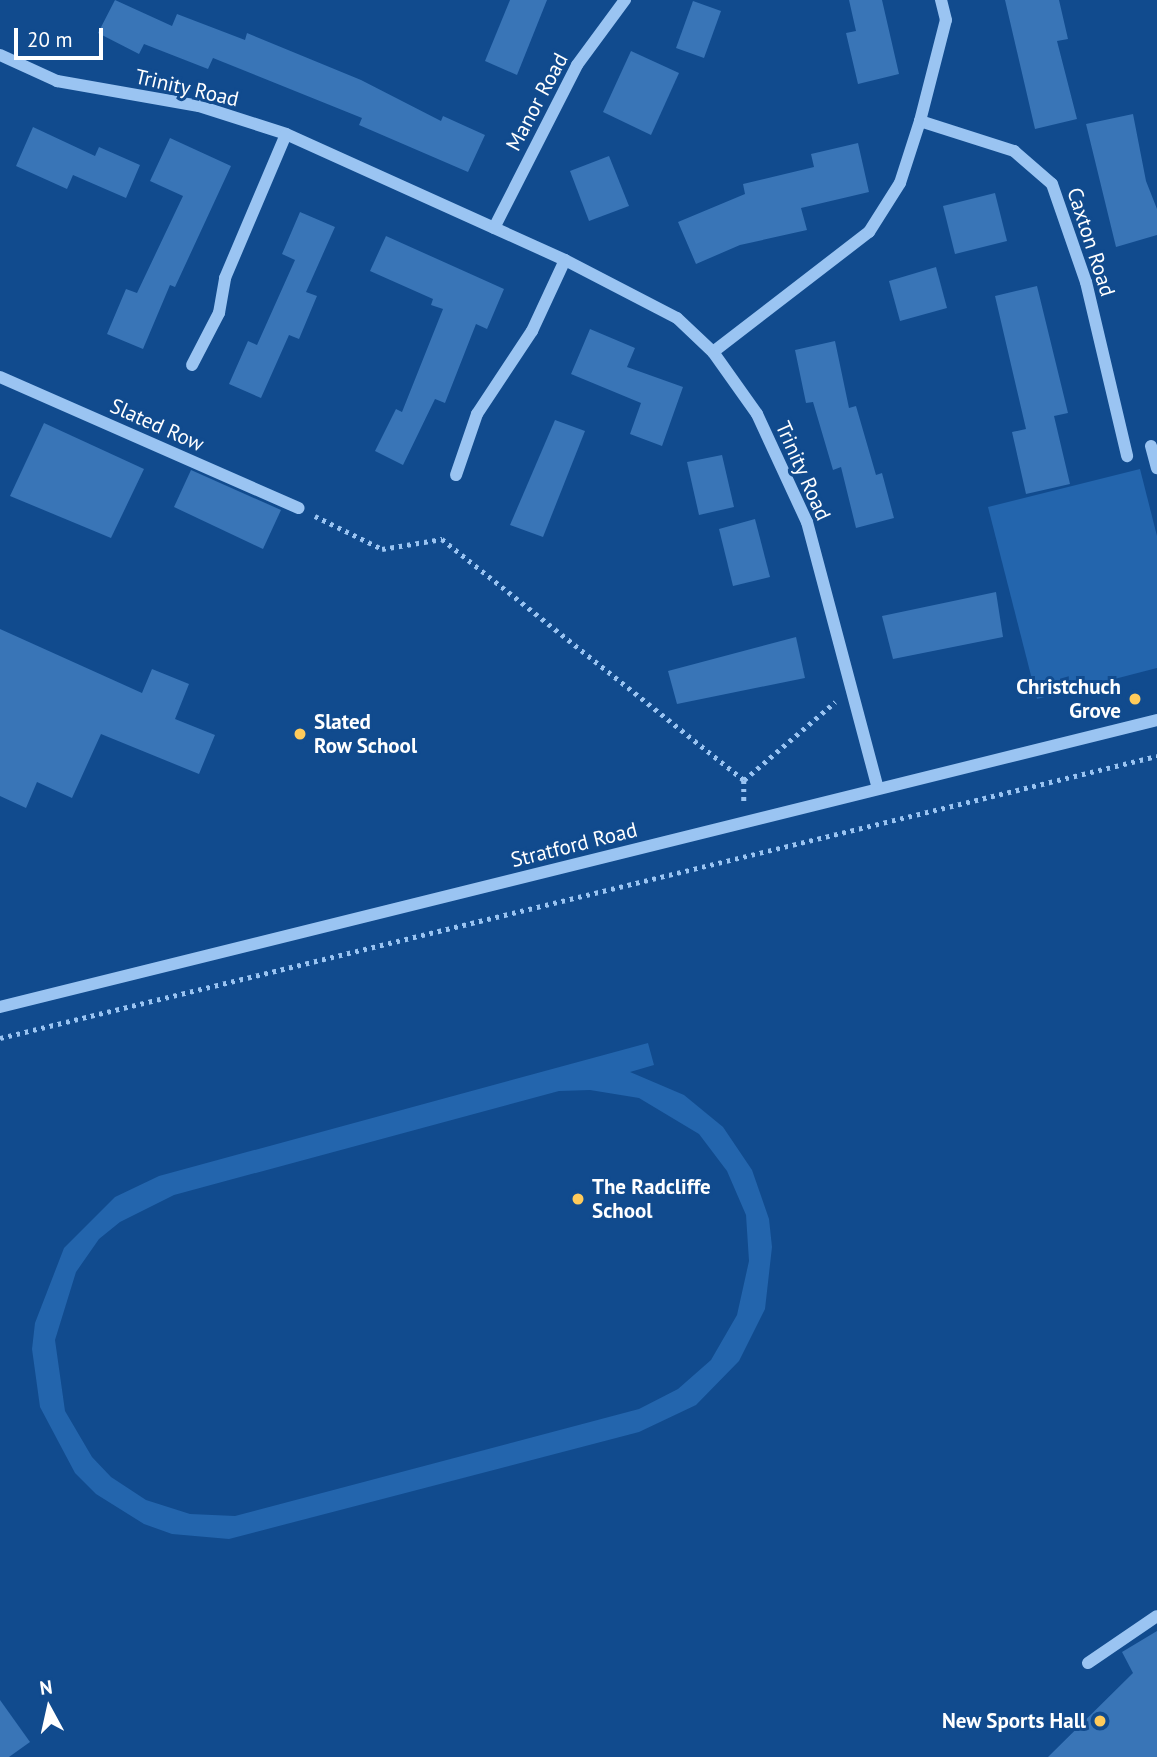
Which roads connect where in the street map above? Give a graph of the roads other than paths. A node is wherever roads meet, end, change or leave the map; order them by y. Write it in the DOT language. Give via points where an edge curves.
graph roads {
  1 [pos="625,0"];
  2 [pos="941,0"];
  3 [pos="0,55"];
  4 [pos="920,121"];
  5 [pos="286,134"];
  6 [pos="494,229"];
  7 [pos="565,260"];
  8 [pos="713,352"];
  9 [pos="191,365"];
  10 [pos="0,377"];
  11 [pos="1152,446"];
  12 [pos="1127,456"];
  13 [pos="1157,468"];
  14 [pos="456,475"];
  15 [pos="299,508"];
  16 [pos="1157,720"];
  17 [pos="878,788"];
  18 [pos="0,1007"];
  19 [pos="1157,1616"];
  20 [pos="1088,1663"];
  1 -- 6 [label="street, Manor Road" via="577,65"];
  2 -- 4 [label="street" via="946,20"];
  3 -- 5 [label="street, Trinity Road" via="57,82 199,106"];
  4 -- 8 [label="street" via="900,183 869,232"];
  4 -- 12 [label="street, Caxton Road" via="1014,151 1052,184 1086,282"];
  5 -- 6 [label="street, Trinity Road"];
  5 -- 9 [label="street" via="225,278 219,313"];
  6 -- 7 [label="street, Trinity Road"];
  7 -- 8 [label="street, Trinity Road" via="677,318"];
  7 -- 14 [label="street" via="531,331 477,414"];
  8 -- 17 [label="street, Trinity Road" via="757,414 807,522"];
  10 -- 15 [label="street, Slated Row"];
  11 -- 13 [label="street"];
  16 -- 17 [label="street, Stratford Road"];
  17 -- 18 [label="street, Stratford Road"];
  19 -- 20 [label="street"];
}
